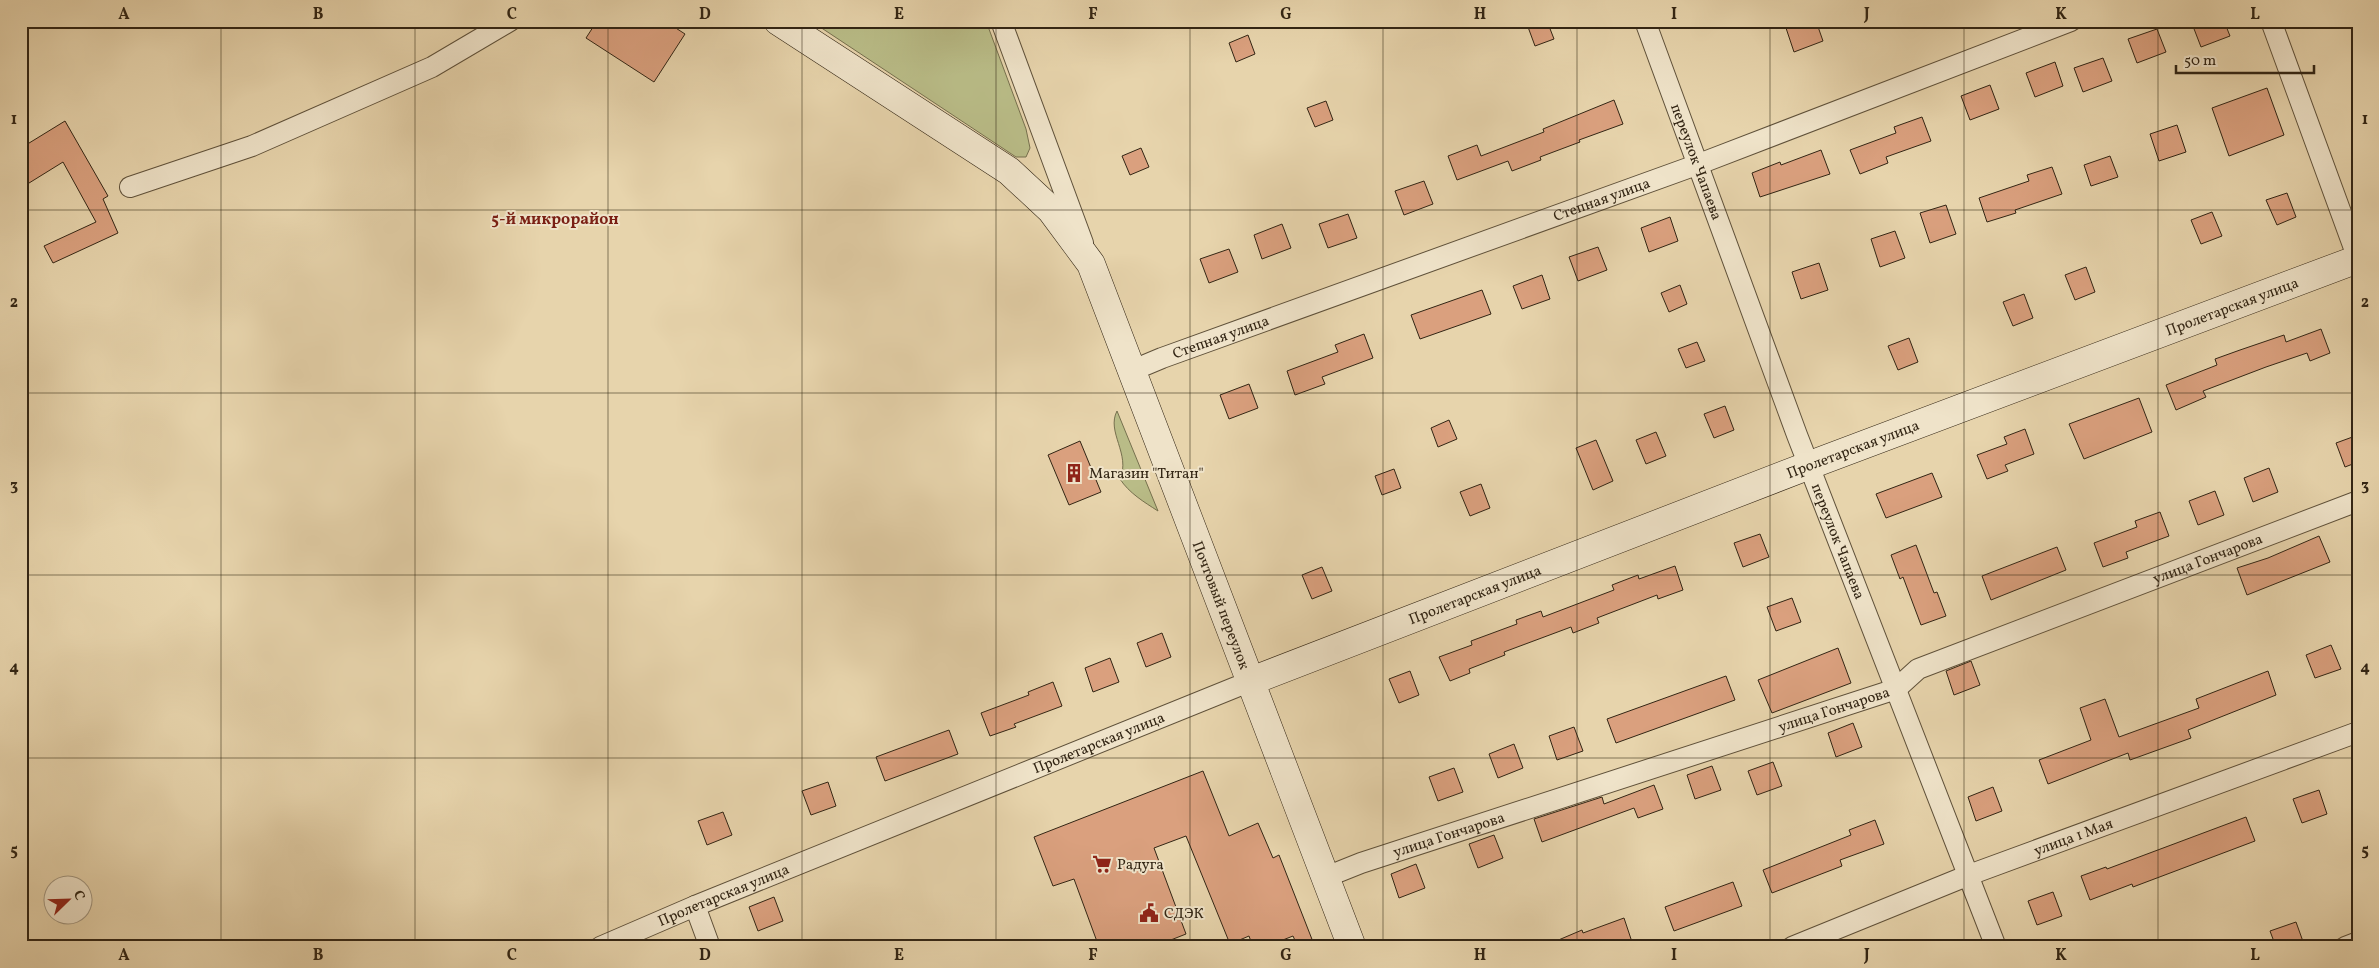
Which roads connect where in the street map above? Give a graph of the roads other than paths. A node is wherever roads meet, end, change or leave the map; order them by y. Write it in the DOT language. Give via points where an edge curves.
graph roads {
  1 [pos="510,21"];
  2 [pos="778,21"];
  3 [pos="1001,21"];
  4 [pos="1645,21"];
  5 [pos="2070,21"];
  6 [pos="2272,21"];
  7 [pos="1699,164"];
  8 [pos="130,187"];
  9 [pos="2358,259"];
  10 [pos="1091,264"];
  11 [pos="1131,371"];
  12 [pos="1810,466"];
  13 [pos="2358,500"];
  14 [pos="1251,681"];
  15 [pos="1896,689"];
  16 [pos="2358,732"];
  17 [pos="1969,876"];
  18 [pos="1326,878"];
  19 [pos="695,906"];
  20 [pos="2358,942"];
  21 [pos="600,947"];
  22 [pos="710,947"];
  23 [pos="1352,947"];
  24 [pos="1792,947"];
  25 [pos="1996,947"];
  26 [pos="2345,947"];
  1 -- 8 [label="street" via="432,67 252,146"];
  2 -- 10 [label="main road, Почтовый переулок" via="1009,171 1051,210"];
  3 -- 10 [label="street"];
  4 -- 7 [label="street, переулок Чапаева"];
  5 -- 7 [label="street, Степная улица"];
  6 -- 9 [label="street"];
  7 -- 11 [label="street, Степная улица"];
  7 -- 12 [label="street, переулок Чапаева"];
  9 -- 12 [label="main road, Пролетарская улица"];
  10 -- 11 [label="main road, Почтовый переулок"];
  11 -- 14 [label="main road, Почтовый переулок"];
  12 -- 14 [label="main road, Пролетарская улица"];
  12 -- 15 [label="street, переулок Чапаева"];
  13 -- 15 [label="street, улица Гончарова" via="1918,669"];
  14 -- 18 [label="main road, Почтовый переулок"];
  14 -- 19 [label="street, Пролетарская улица"];
  15 -- 17 [label="street, переулок Чапаева"];
  15 -- 18 [label="street, улица Гончарова" via="1370,860"];
  16 -- 17 [label="street, улица 1 Мая"];
  17 -- 24 [label="street, улица 1 Мая"];
  17 -- 25 [label="street, переулок Чапаева"];
  18 -- 23 [label="main road, Почтовый переулок"];
  19 -- 21 [label="street, Пролетарская улица"];
  19 -- 22 [label="street"];
  20 -- 26 [label="street"];
}
